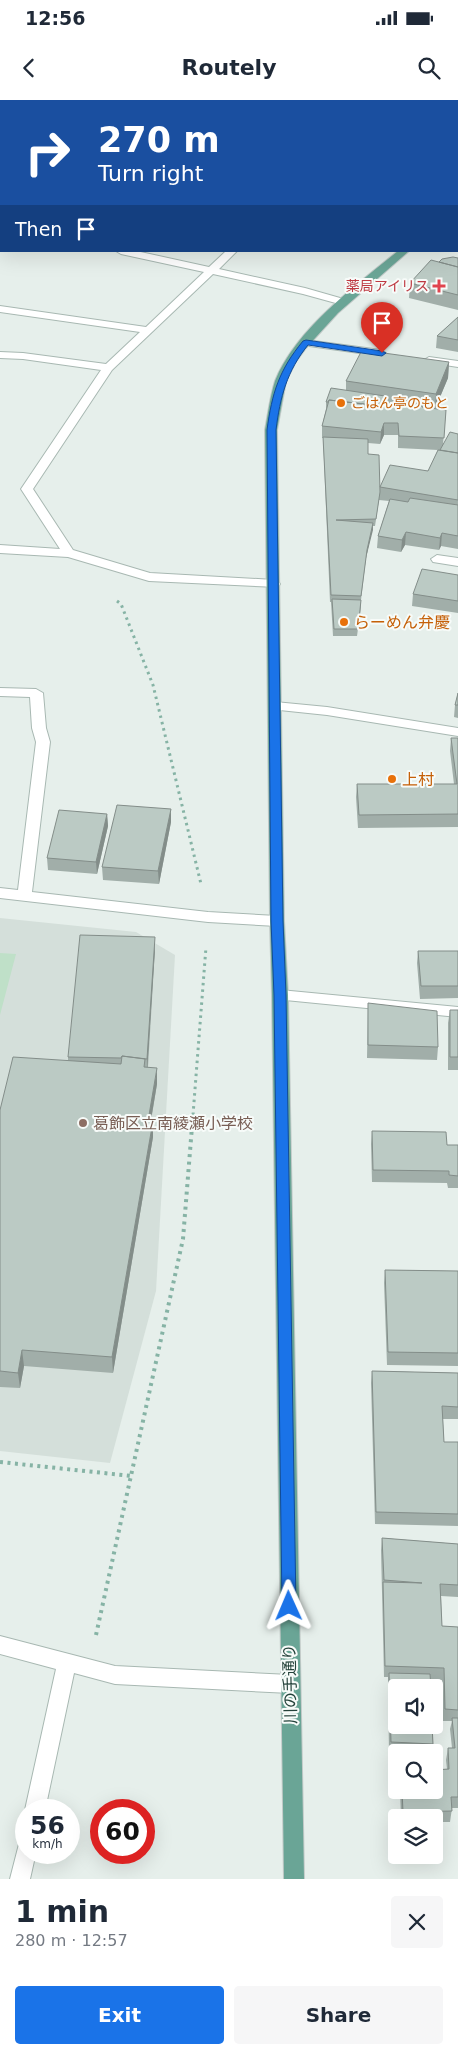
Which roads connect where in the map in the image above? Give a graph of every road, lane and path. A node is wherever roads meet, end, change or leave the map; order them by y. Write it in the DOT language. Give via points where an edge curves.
graph roads {
  1 [pos="126,252"];
  2 [pos="231,252"];
  3 [pos="403,252"];
  4 [pos="212,271"];
  5 [pos="343,302"];
  6 [pos="0,309"];
  7 [pos="148,330"];
  8 [pos="306,343"];
  9 [pos="0,355"];
  10 [pos="391,355"];
  11 [pos="420,359"];
  12 [pos="458,364"];
  13 [pos="108,368"];
  14 [pos="0,549"];
  15 [pos="69,553"];
  16 [pos="437,559"];
  17 [pos="458,562"];
  18 [pos="274,584"];
  19 [pos="114,598"];
  20 [pos="0,692"];
  21 [pos="275,706"];
  22 [pos="458,732"];
  23 [pos="0,893"];
  24 [pos="24,896"];
  25 [pos="208,916"];
  26 [pos="277,921"];
  27 [pos="280,995"];
  28 [pos="458,1012"];
  29 [pos="0,1462"];
  30 [pos="132,1476"];
  31 [pos="0,1645"];
  32 [pos="66,1662"];
  33 [pos="89,1668"];
  34 [pos="290,1684"];
  35 [pos="37,1799"];
  36 [pos="23,1864"];
  37 [pos="20,1879"];
  38 [pos="294,1879"];
  1 -- 4 [label="street"];
  2 -- 4 [label="street"];
  3 -- 5 [label="main road, 川の手通り"];
  4 -- 5 [label="street"];
  4 -- 7 [label="street"];
  5 -- 8 [label="main road, 川の手通り"];
  6 -- 7 [label="street"];
  7 -- 13 [label="street"];
  8 -- 10 [label="street"];
  8 -- 18 [label="main road, 川の手通り" via="293,358 282,380 271,430"];
  9 -- 13 [label="street"];
  11 -- 12 [label="street"];
  13 -- 15 [label="street" via="26,489"];
  14 -- 15 [label="street"];
  15 -- 18 [label="street" via="149,577"];
  16 -- 17 [label="street"];
  18 -- 21 [label="main road, 川の手通り"];
  19 -- 25 [label="path" via="121,604 153,685"];
  20 -- 24 [label="street" via="36,693 43,742"];
  21 -- 22 [label="street" via="328,711"];
  21 -- 26 [label="main road, 川の手通り"];
  23 -- 24 [label="street"];
  24 -- 25 [label="street"];
  25 -- 26 [label="street"];
  25 -- 30 [label="path" via="183,1239"];
  26 -- 27 [label="main road, 川の手通り"];
  27 -- 28 [label="street"];
  27 -- 34 [label="main road, 川の手通り"];
  29 -- 30 [label="path"];
  30 -- 33 [label="path"];
  31 -- 32 [label="street"];
  32 -- 33 [label="street"];
  32 -- 35 [label="street"];
  33 -- 34 [label="street" via="115,1675"];
  34 -- 38 [label="main road, 川の手通り"];
  36 -- 37 [label="street"];
}
